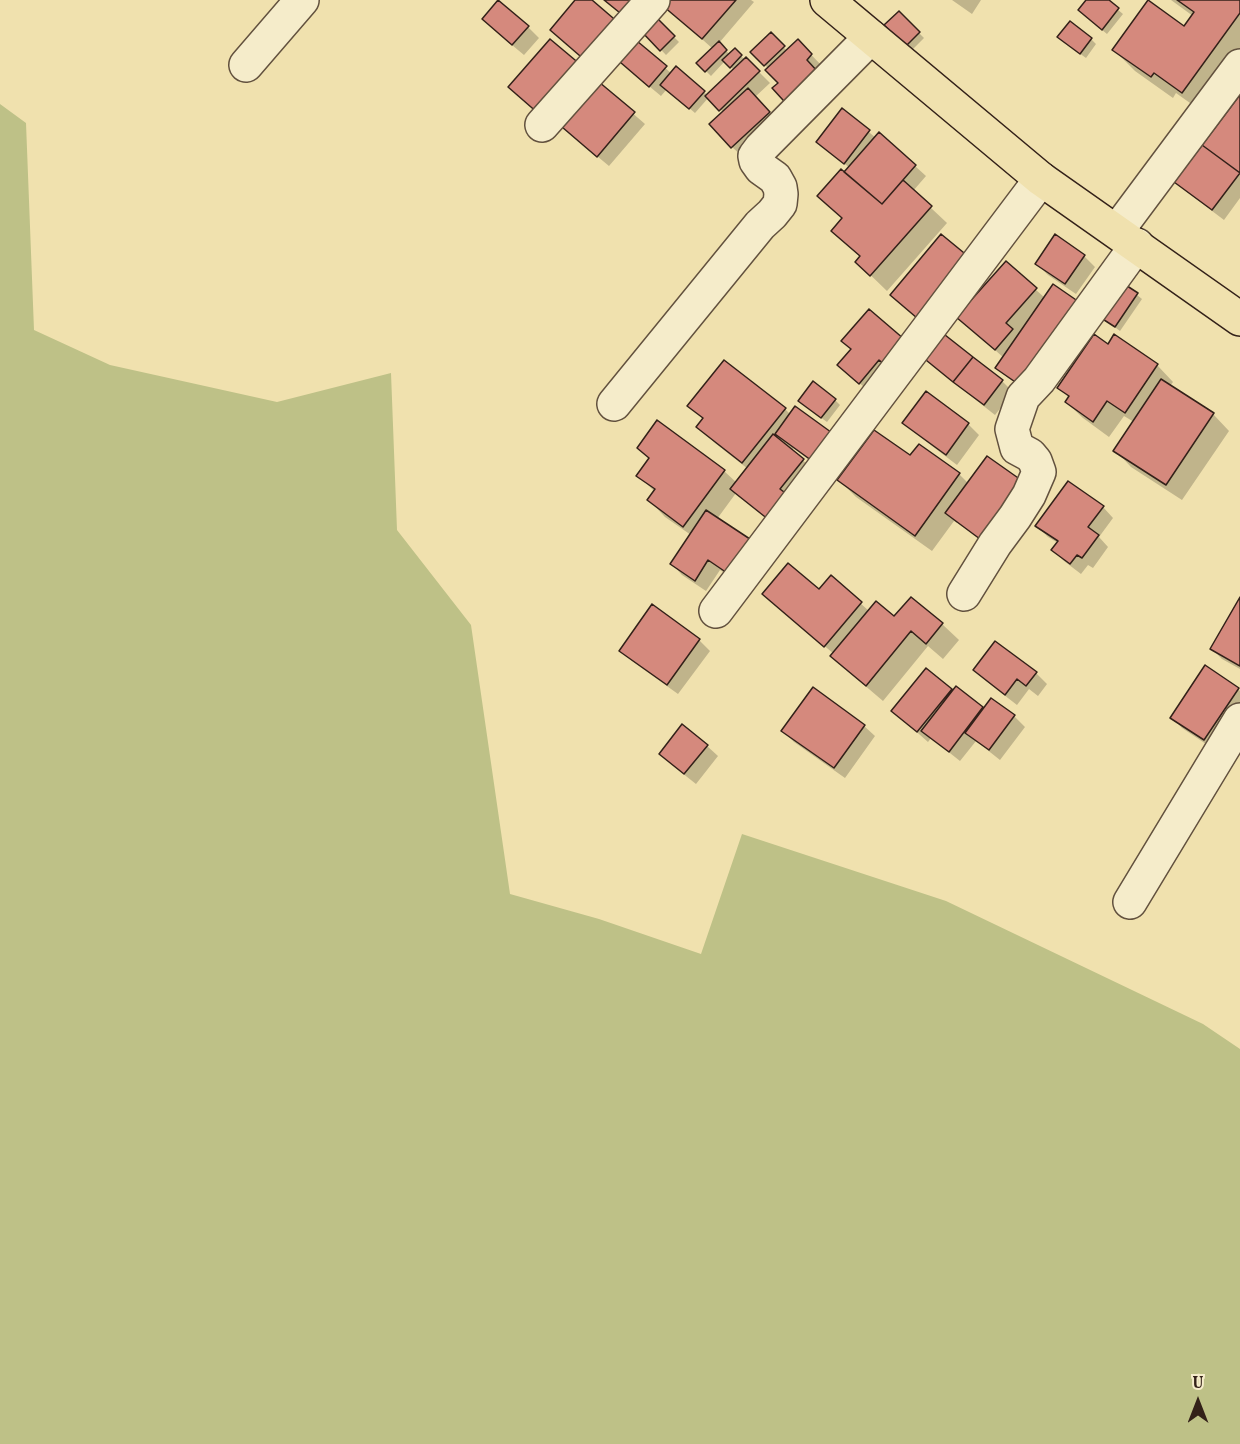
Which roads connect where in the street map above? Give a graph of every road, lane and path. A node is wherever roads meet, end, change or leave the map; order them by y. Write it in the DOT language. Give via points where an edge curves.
graph roads {
  1 [pos="302,0"];
  2 [pos="653,0"];
  3 [pos="827,0"];
  4 [pos="871,37"];
  5 [pos="246,65"];
  6 [pos="1240,66"];
  7 [pos="542,125"];
  8 [pos="1041,178"];
  9 [pos="1127,238"];
  10 [pos="1240,319"];
  11 [pos="614,404"];
  12 [pos="964,594"];
  13 [pos="716,611"];
  14 [pos="1240,720"];
  15 [pos="1130,902"];
  1 -- 5 [label="street"];
  2 -- 7 [label="street"];
  3 -- 4 [label="highway"];
  4 -- 8 [label="highway"];
  4 -- 11 [label="street" via="755,156 780,187 780,204"];
  6 -- 9 [label="street"];
  8 -- 9 [label="highway"];
  8 -- 13 [label="street"];
  9 -- 10 [label="highway"];
  9 -- 12 [label="street" via="1040,380 1023,397 1012,429 1017,448 1030,454 1039,472 1016,517"];
  14 -- 15 [label="street"];
}
